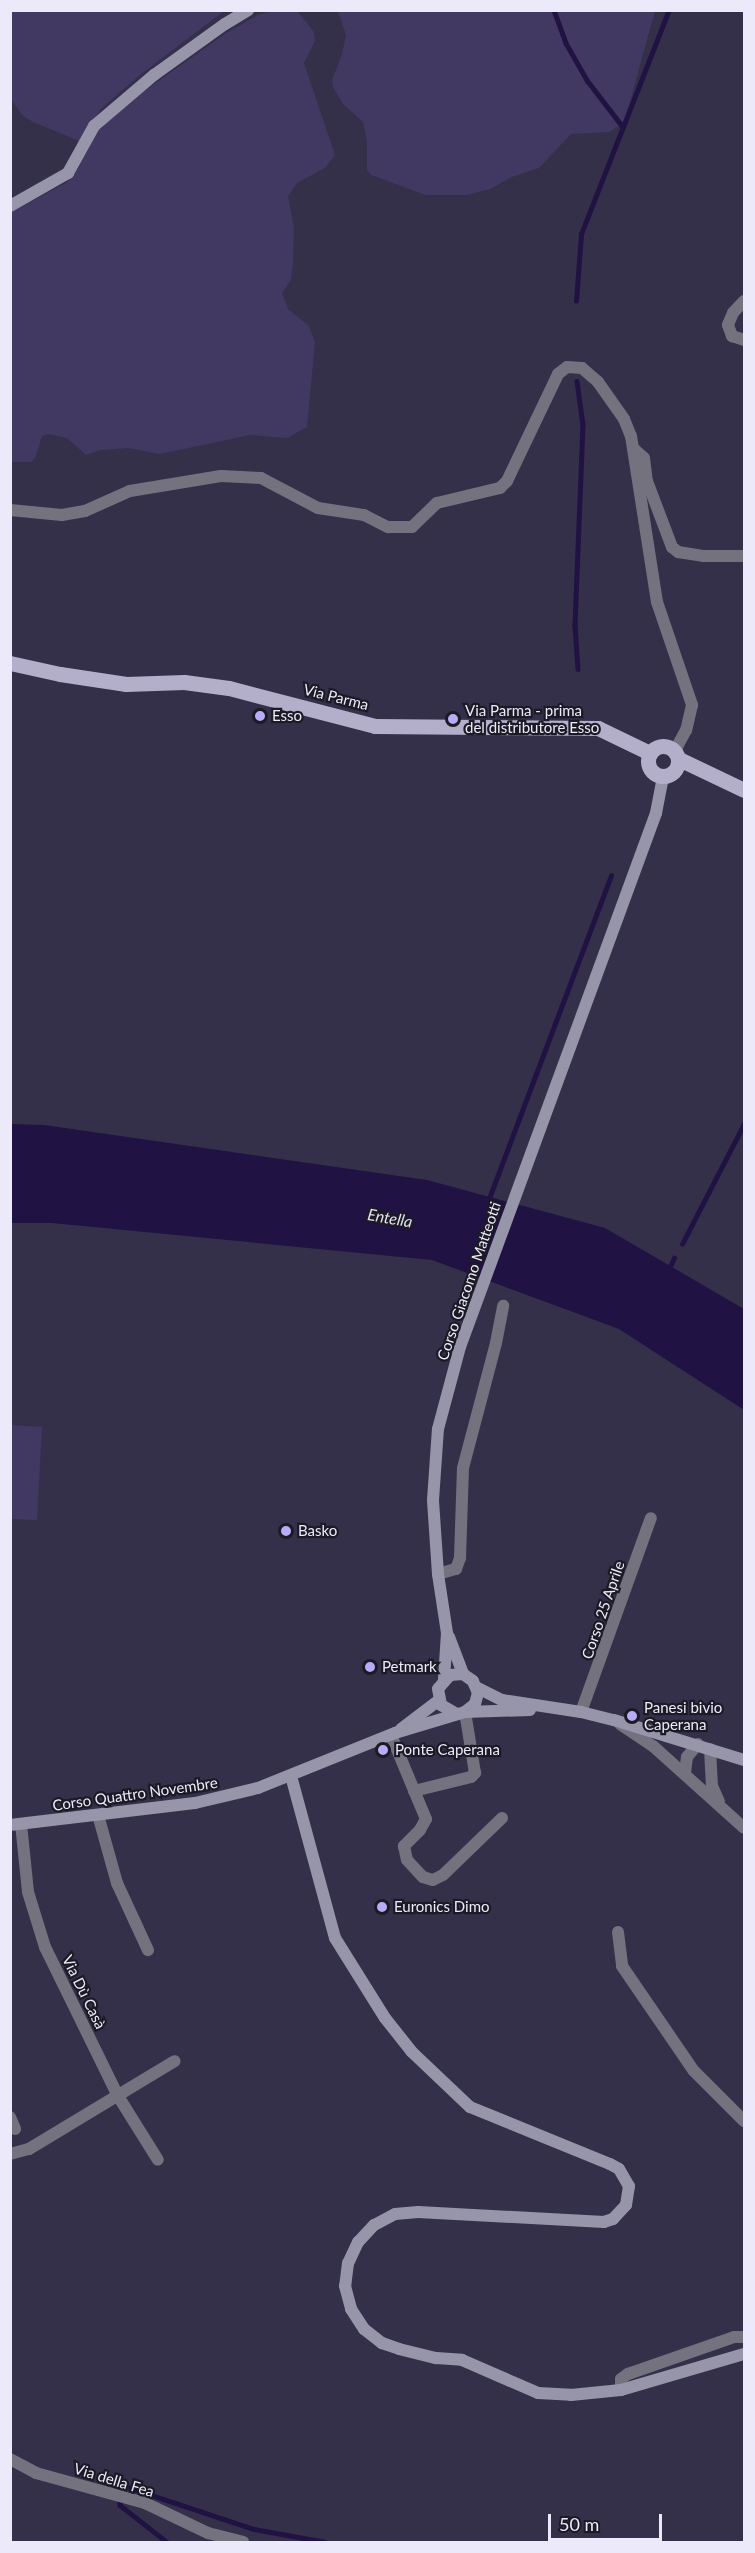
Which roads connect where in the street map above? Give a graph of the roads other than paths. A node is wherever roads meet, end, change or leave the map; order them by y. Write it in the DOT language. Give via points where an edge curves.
graph roads {
  1 [pos="248,10"];
  2 [pos="10,206"];
  3 [pos="744,301"];
  4 [pos="744,340"];
  5 [pos="634,449"];
  6 [pos="10,510"];
  7 [pos="744,556"];
  8 [pos="10,663"];
  9 [pos="650,753"];
  10 [pos="677,755"];
  11 [pos="663,777"];
  12 [pos="744,790"];
  13 [pos="503,1306"];
  14 [pos="651,1518"];
  15 [pos="438,1574"];
  16 [pos="447,1634"];
  17 [pos="463,1674"];
  18 [pos="444,1679"];
  19 [pos="476,1687"];
  20 [pos="439,1700"];
  21 [pos="553,1709"];
  22 [pos="581,1712"];
  23 [pos="460,1713"];
  24 [pos="614,1720"];
  25 [pos="393,1734"];
  26 [pos="698,1744"];
  27 [pos="710,1749"];
  28 [pos="744,1760"];
  29 [pos="686,1773"];
  30 [pos="291,1776"];
  31 [pos="414,1791"];
  32 [pos="722,1808"];
  33 [pos="98,1815"];
  34 [pos="502,1818"];
  35 [pos="16,1824"];
  36 [pos="744,1828"];
  37 [pos="618,1932"];
  38 [pos="148,1950"];
  39 [pos="175,2061"];
  40 [pos="118,2096"];
  41 [pos="744,2121"];
  42 [pos="10,2154"];
  43 [pos="158,2160"];
  44 [pos="744,2337"];
  45 [pos="744,2354"];
  46 [pos="621,2390"];
  47 [pos="10,2459"];
  48 [pos="243,2542"];
  1 -- 2 [label="main road" via="154,75 94,126 68,173"];
  3 -- 4 [label="street" via="728,325 732,336"];
  5 -- 6 [label="street" via="624,419 598,382 582,368 567,367 558,374 507,481 500,488 437,503 412,527 388,527 364,515 318,508 261,478 221,476 130,491 85,511 62,515"];
  5 -- 7 [label="street" via="644,458 647,481 672,546 678,552"];
  5 -- 10 [label="street" via="657,602 692,705"];
  8 -- 9 [label="main road, Via Parma" via="126,684 184,682 229,688 375,726 598,728"];
  9 -- 10 [label="main road" via="663,746"];
  9 -- 11 [label="main road" via="651,771"];
  10 -- 11 [label="main road" via="675,772"];
  10 -- 12 [label="main road"];
  11 -- 15 [label="main road, Corso Giacomo Matteotti" via="656,813 460,1347 438,1429 434,1460"];
  13 -- 15 [label="street" via="463,1468 460,1558 456,1569"];
  14 -- 22 [label="street, Corso 25 Aprile"];
  15 -- 16 [label="main road, Corso Giacomo Matteotti"];
  16 -- 17 [label="main road"];
  16 -- 18 [label="main road"];
  17 -- 18 [label="main road"];
  17 -- 19 [label="main road"];
  18 -- 20 [label="main road" via="438,1689"];
  19 -- 21 [label="main road" via="502,1700"];
  19 -- 23 [label="main road" via="477,1699"];
  20 -- 23 [label="main road" via="445,1709"];
  20 -- 25 [label="main road"];
  21 -- 22 [label="main road"];
  21 -- 23 [label="main road"];
  22 -- 24 [label="main road"];
  23 -- 25 [label="main road"];
  23 -- 31 [label="street" via="475,1773"];
  24 -- 26 [label="main road"];
  24 -- 29 [label="street"];
  25 -- 30 [label="main road, Corso Quattro Novembre"];
  25 -- 31 [label="street"];
  26 -- 27 [label="main road"];
  26 -- 29 [label="street" via="687,1757"];
  27 -- 28 [label="main road"];
  27 -- 32 [label="street" via="712,1786"];
  29 -- 32 [label="street"];
  30 -- 33 [label="main road, Corso Quattro Novembre" via="195,1803"];
  30 -- 46 [label="main road" via="335,1938 385,2018 412,2052 470,2107 610,2164 619,2169 629,2186 627,2205 604,2222 395,2214 374,2225 358,2242 348,2263 345,2286 351,2309 364,2329 382,2343 436,2358 462,2360 538,2393 571,2396"];
  31 -- 34 [label="street" via="426,1819 404,1846 404,1852 423,1877 433,1880 444,1875"];
  32 -- 36 [label="street"];
  33 -- 35 [label="main road, Corso Quattro Novembre"];
  33 -- 38 [label="street" via="117,1883"];
  35 -- 40 [label="street, Via Dù Casà" via="39,1934"];
  37 -- 41 [label="street" via="622,1966 694,2071"];
  39 -- 40 [label="street"];
  40 -- 42 [label="street" via="30,2149"];
  40 -- 43 [label="street, Via Dù Casà"];
  44 -- 46 [label="street" via="734,2337 628,2374 621,2379"];
  45 -- 46 [label="main road"];
  47 -- 48 [label="street, Via della Fea" via="36,2473 145,2503 208,2533"];
}
